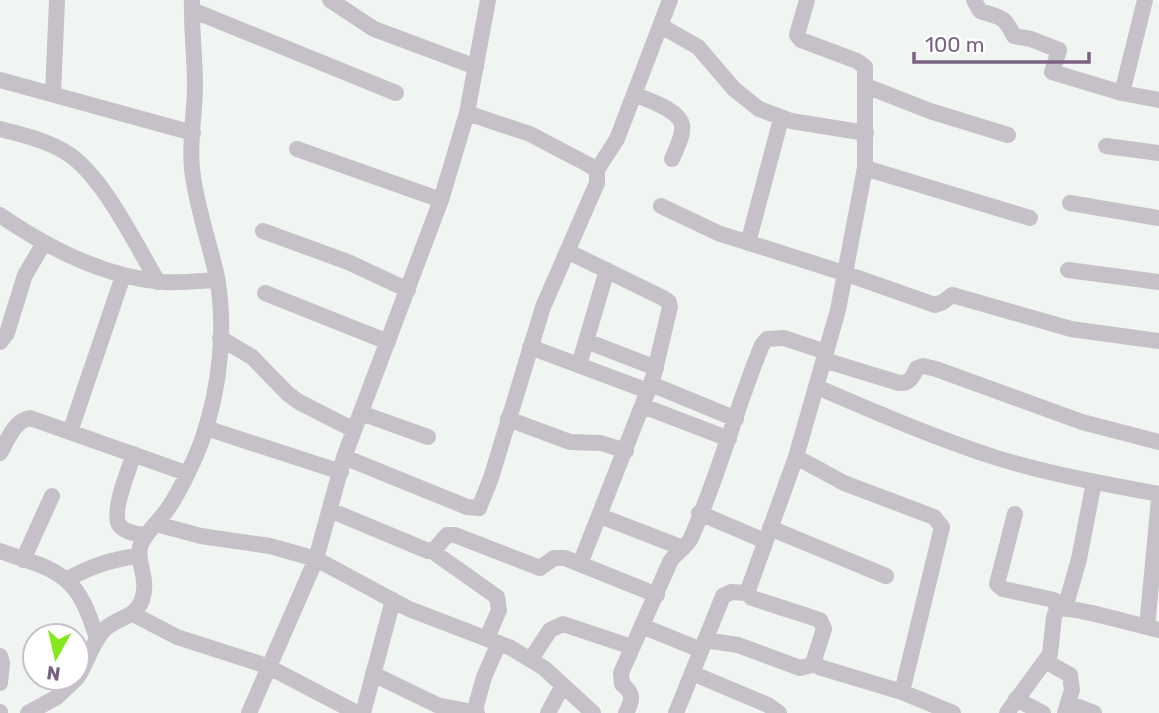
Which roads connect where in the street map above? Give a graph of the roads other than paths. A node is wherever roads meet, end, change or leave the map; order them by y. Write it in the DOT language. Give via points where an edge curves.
graph roads {
  1 [pos="57,0"];
  2 [pos="330,0"];
  3 [pos="488,0"];
  4 [pos="670,0"];
  5 [pos="807,0"];
  6 [pos="974,0"];
  7 [pos="1144,0"];
  8 [pos="192,5"];
  9 [pos="661,26"];
  10 [pos="476,67"];
  11 [pos="0,80"];
  12 [pos="866,86"];
  13 [pos="396,93"];
  14 [pos="1122,93"];
  15 [pos="53,94"];
  16 [pos="634,94"];
  17 [pos="1159,100"];
  18 [pos="467,113"];
  19 [pos="781,119"];
  20 [pos="0,129"];
  21 [pos="193,132"];
  22 [pos="866,134"];
  23 [pos="1008,135"];
  24 [pos="1106,146"];
  25 [pos="298,149"];
  26 [pos="1159,153"];
  27 [pos="672,159"];
  28 [pos="865,169"];
  29 [pos="597,170"];
  30 [pos="441,200"];
  31 [pos="1070,202"];
  32 [pos="661,206"];
  33 [pos="0,215"];
  34 [pos="1030,218"];
  35 [pos="1159,218"];
  36 [pos="263,231"];
  37 [pos="44,243"];
  38 [pos="748,243"];
  39 [pos="567,251"];
  40 [pos="607,270"];
  41 [pos="1068,270"];
  42 [pos="844,273"];
  43 [pos="123,276"];
  44 [pos="217,280"];
  45 [pos="158,282"];
  46 [pos="1159,282"];
  47 [pos="408,290"];
  48 [pos="265,293"];
  49 [pos="220,338"];
  50 [pos="586,341"];
  51 [pos="1159,341"];
  52 [pos="0,342"];
  53 [pos="388,342"];
  54 [pos="530,347"];
  55 [pos="825,356"];
  56 [pos="579,365"];
  57 [pos="656,368"];
  58 [pos="817,387"];
  59 [pos="647,394"];
  60 [pos="361,413"];
  61 [pos="508,419"];
  62 [pos="736,419"];
  63 [pos="206,428"];
  64 [pos="354,430"];
  65 [pos="70,432"];
  66 [pos="428,437"];
  67 [pos="729,439"];
  68 [pos="1159,442"];
  69 [pos="626,451"];
  70 [pos="0,453"];
  71 [pos="134,454"];
  72 [pos="796,457"];
  73 [pos="342,465"];
  74 [pos="186,473"];
  75 [pos="1094,482"];
  76 [pos="1159,494"];
  77 [pos="52,496"];
  78 [pos="1159,499"];
  79 [pos="330,510"];
  80 [pos="699,513"];
  81 [pos="1015,514"];
  82 [pos="600,516"];
  83 [pos="151,530"];
  84 [pos="768,534"];
  85 [pos="683,548"];
  86 [pos="0,551"];
  87 [pos="432,551"];
  88 [pos="138,556"];
  89 [pos="316,559"];
  90 [pos="23,560"];
  91 [pos="580,564"];
  92 [pos="886,576"];
  93 [pos="66,580"];
  94 [pos="747,593"];
  95 [pos="657,595"];
  96 [pos="393,600"];
  97 [pos="1061,608"];
  98 [pos="133,614"];
  99 [pos="642,626"];
  100 [pos="1153,629"];
  101 [pos="97,638"];
  102 [pos="493,640"];
  103 [pos="703,645"];
  104 [pos="632,647"];
  105 [pos="91,650"];
  106 [pos="0,656"];
  107 [pos="531,659"];
  108 [pos="1045,661"];
  109 [pos="816,664"];
  110 [pos="267,666"];
  111 [pos="692,673"];
  112 [pos="373,674"];
  113 [pos="0,683"];
  114 [pos="563,685"];
  115 [pos="62,692"];
  116 [pos="902,692"];
  117 [pos="1011,706"];
  118 [pos="1066,708"];
  119 [pos="349,711"];
  120 [pos="1089,712"];
  121 [pos="28,713"];
  122 [pos="249,713"];
  123 [pos="363,713"];
  124 [pos="475,713"];
  125 [pos="548,713"];
  126 [pos="593,713"];
  127 [pos="626,713"];
  128 [pos="676,713"];
  129 [pos="779,713"];
  130 [pos="953,713"];
  131 [pos="1043,713"];
  1 -- 15 [label="street"];
  2 -- 10 [label="street" via="374,29"];
  3 -- 10 [label="street"];
  4 -- 9 [label="street"];
  5 -- 12 [label="street" via="797,35 857,61 865,67"];
  6 -- 14 [label="street" via="980,11 1010,24 1014,36 1059,50 1052,72"];
  7 -- 14 [label="street"];
  8 -- 13 [label="street"];
  8 -- 21 [label="street"];
  9 -- 16 [label="street"];
  9 -- 19 [label="street" via="698,47 749,103"];
  10 -- 18 [label="street"];
  11 -- 15 [label="street"];
  12 -- 22 [label="street"];
  12 -- 23 [label="street"];
  14 -- 17 [label="street"];
  15 -- 21 [label="street"];
  16 -- 27 [label="street" via="679,118 682,134"];
  16 -- 29 [label="street" via="617,139"];
  18 -- 29 [label="street" via="530,134"];
  18 -- 30 [label="street"];
  19 -- 22 [label="street"];
  19 -- 38 [label="street"];
  20 -- 45 [label="street" via="70,155 106,194"];
  21 -- 44 [label="street" via="193,178"];
  22 -- 28 [label="street"];
  24 -- 26 [label="street"];
  25 -- 30 [label="street"];
  28 -- 34 [label="street"];
  28 -- 42 [label="street"];
  29 -- 39 [label="street" via="597,183"];
  30 -- 47 [label="street"];
  31 -- 35 [label="street"];
  32 -- 38 [label="street"];
  33 -- 37 [label="street"];
  36 -- 47 [label="street"];
  37 -- 43 [label="street"];
  37 -- 52 [label="street" via="25,275"];
  38 -- 42 [label="street"];
  39 -- 40 [label="street"];
  39 -- 54 [label="street"];
  40 -- 50 [label="street"];
  40 -- 57 [label="street" via="669,302"];
  41 -- 46 [label="street"];
  42 -- 51 [label="street" via="935,304 952,295 1071,329"];
  42 -- 55 [label="street"];
  43 -- 45 [label="street"];
  43 -- 65 [label="street"];
  44 -- 45 [label="street"];
  44 -- 49 [label="street"];
  47 -- 53 [label="street"];
  48 -- 53 [label="street"];
  49 -- 63 [label="street"];
  49 -- 64 [label="street" via="252,357 299,402"];
  50 -- 56 [label="street"];
  50 -- 57 [label="street"];
  53 -- 60 [label="street"];
  54 -- 56 [label="street"];
  54 -- 61 [label="street"];
  55 -- 58 [label="street"];
  55 -- 62 [label="street" via="784,338 767,339 757,355"];
  55 -- 68 [label="street" via="905,384 917,368 936,369 1082,422"];
  56 -- 59 [label="street"];
  57 -- 59 [label="street"];
  58 -- 72 [label="street"];
  58 -- 75 [label="street" via="996,457"];
  59 -- 62 [label="street"];
  59 -- 67 [label="street"];
  59 -- 69 [label="street"];
  60 -- 64 [label="street"];
  60 -- 66 [label="street"];
  61 -- 69 [label="street" via="576,443 601,443"];
  61 -- 73 [label="street" via="479,508"];
  62 -- 67 [label="street"];
  63 -- 73 [label="street"];
  63 -- 74 [label="street"];
  64 -- 73 [label="street"];
  65 -- 70 [label="street" via="23,419"];
  65 -- 71 [label="street"];
  67 -- 80 [label="street"];
  69 -- 82 [label="street"];
  71 -- 74 [label="street"];
  71 -- 83 [label="street" via="116,519 128,532"];
  72 -- 84 [label="street"];
  72 -- 116 [label="street" via="844,483 934,517 942,527"];
  73 -- 79 [label="street"];
  74 -- 83 [label="street"];
  75 -- 76 [label="street"];
  75 -- 97 [label="street" via="1077,571"];
  77 -- 90 [label="street"];
  78 -- 100 [label="street"];
  79 -- 87 [label="street"];
  79 -- 89 [label="street"];
  80 -- 84 [label="street"];
  80 -- 85 [label="street"];
  81 -- 97 [label="street" via="997,584 1054,600"];
  82 -- 85 [label="street"];
  82 -- 91 [label="street"];
  83 -- 88 [label="street"];
  83 -- 89 [label="street" via="270,546"];
  84 -- 92 [label="street"];
  84 -- 94 [label="street"];
  85 -- 95 [label="street" via="670,562"];
  86 -- 90 [label="street"];
  87 -- 91 [label="street" via="451,534 536,567 559,557"];
  87 -- 102 [label="street" via="497,597 500,604"];
  88 -- 93 [label="street" via="107,561"];
  88 -- 98 [label="street" via="145,587"];
  89 -- 96 [label="street"];
  89 -- 110 [label="street"];
  90 -- 93 [label="street"];
  91 -- 95 [label="street"];
  93 -- 101 [label="street" via="79,596"];
  94 -- 103 [label="street" via="723,596"];
  94 -- 109 [label="street" via="820,621 824,629"];
  95 -- 99 [label="street"];
  96 -- 102 [label="street"];
  96 -- 112 [label="street"];
  97 -- 100 [label="street"];
  97 -- 108 [label="street" via="1054,617"];
  98 -- 101 [label="street" via="107,627"];
  98 -- 110 [label="street" via="177,637"];
  99 -- 103 [label="street"];
  99 -- 104 [label="street"];
  101 -- 105 [label="street"];
  102 -- 107 [label="street"];
  102 -- 124 [label="street"];
  103 -- 109 [label="street" via="738,645 800,668"];
  103 -- 111 [label="street"];
  104 -- 107 [label="street" via="562,624 550,630"];
  104 -- 127 [label="street" via="620,680 632,692"];
  106 -- 113 [label="street"];
  107 -- 114 [label="street"];
  108 -- 117 [label="street"];
  108 -- 118 [label="street" via="1070,675 1072,690"];
  109 -- 116 [label="street"];
  110 -- 119 [label="street"];
  110 -- 122 [label="street"];
  111 -- 128 [label="street"];
  111 -- 129 [label="street"];
  112 -- 123 [label="street"];
  112 -- 124 [label="street" via="437,705"];
  114 -- 125 [label="street"];
  114 -- 126 [label="street"];
  115 -- 121 [label="street"];
  116 -- 130 [label="street"];
  117 -- 131 [label="street"];
  118 -- 120 [label="street"];
}
